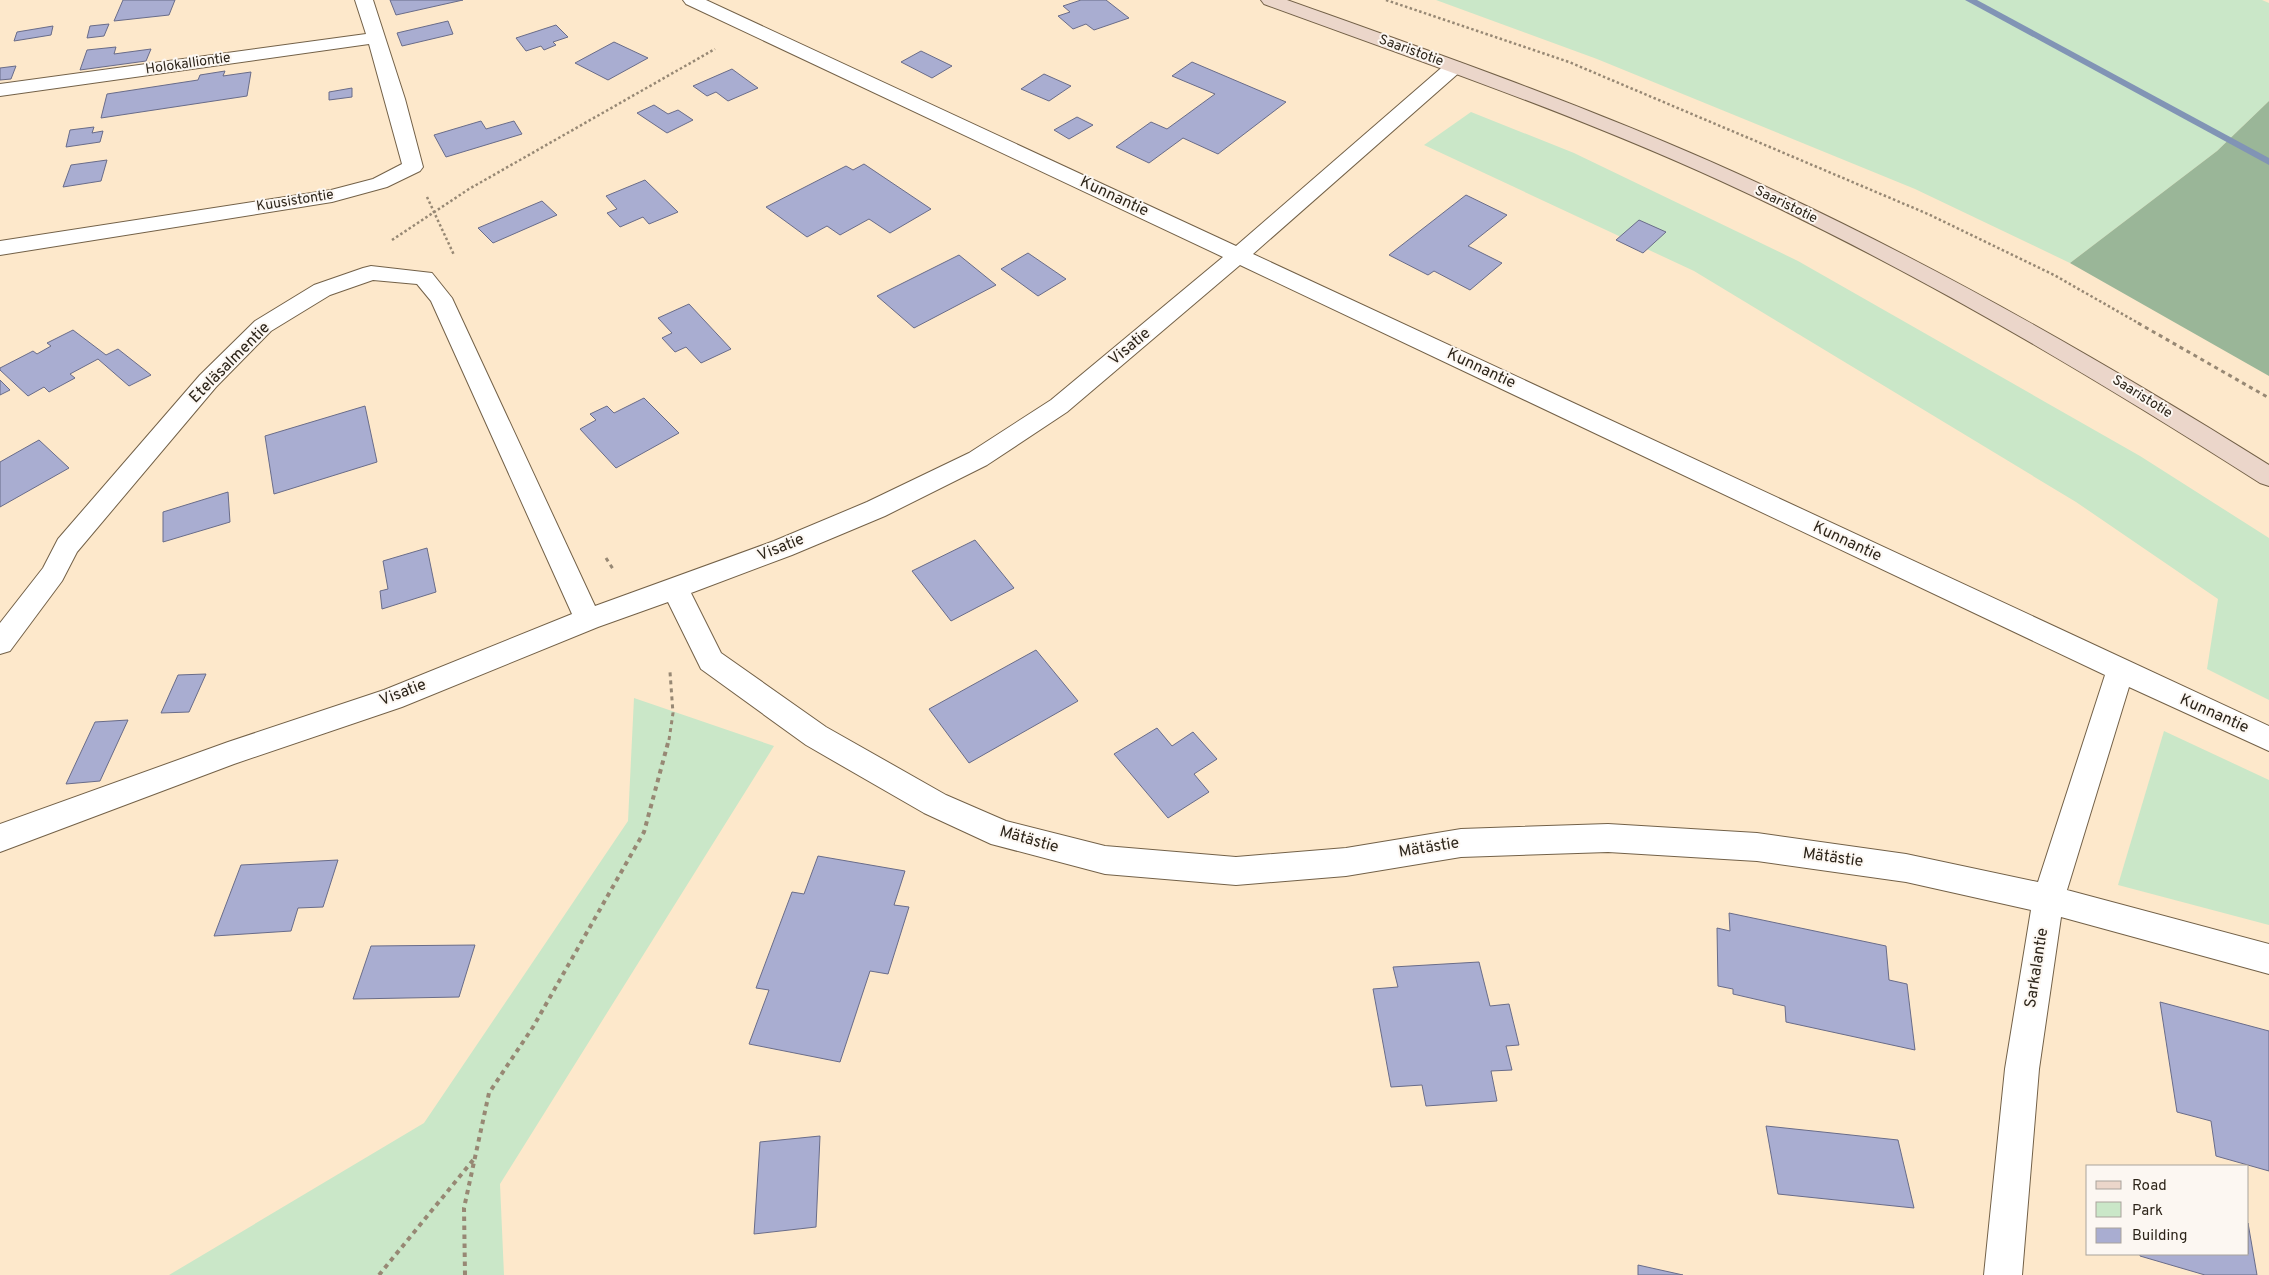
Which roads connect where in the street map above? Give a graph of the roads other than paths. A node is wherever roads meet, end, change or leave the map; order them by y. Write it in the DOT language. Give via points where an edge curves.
graph roads {
  1 [pos="364,0"];
  2 [pos="692,0"];
  3 [pos="1270,0"];
  4 [pos="375,38"];
  5 [pos="1454,67"];
  6 [pos="0,90"];
  7 [pos="0,248"];
  8 [pos="1239,255"];
  9 [pos="2269,477"];
  10 [pos="675,588"];
  11 [pos="588,619"];
  12 [pos="0,643"];
  13 [pos="2120,671"];
  14 [pos="2269,739"];
  15 [pos="0,838"];
  16 [pos="2048,899"];
  17 [pos="2269,959"];
  18 [pos="2003,1275"];
  1 -- 4 [label="street, Kuusistontie"];
  2 -- 8 [label="street, Kunnantie"];
  3 -- 5 [label="main road, Saaristotie"];
  4 -- 6 [label="street, Holokalliontie"];
  4 -- 7 [label="street, Kuusistontie" via="413,167 380,182 332,196"];
  5 -- 8 [label="street, Visatie"];
  5 -- 9 [label="main road, Saaristotie" via="1602,122 1728,177 1850,236 1978,303 2112,379"];
  8 -- 10 [label="street, Visatie" via="1058,406 978,459 783,548"];
  8 -- 13 [label="street, Kunnantie"];
  10 -- 11 [label="street, Visatie"];
  10 -- 16 [label="street, Mätästie" via="711,661 816,736 935,804 1002,834 1105,860 1236,871 1346,862 1461,843 1608,838 1757,847 1906,868"];
  11 -- 12 [label="street, Eteläsalmentie" via="441,298 424,278 371,273 322,290 263,326 208,381 67,546 53,574"];
  11 -- 15 [label="street, Visatie" via="392,699 228,754"];
  13 -- 14 [label="street, Kunnantie"];
  13 -- 16 [label="street, Sarkalantie"];
  16 -- 17 [label="street, Mätästie"];
  16 -- 18 [label="street, Sarkalantie" via="2022,1069"];
}
